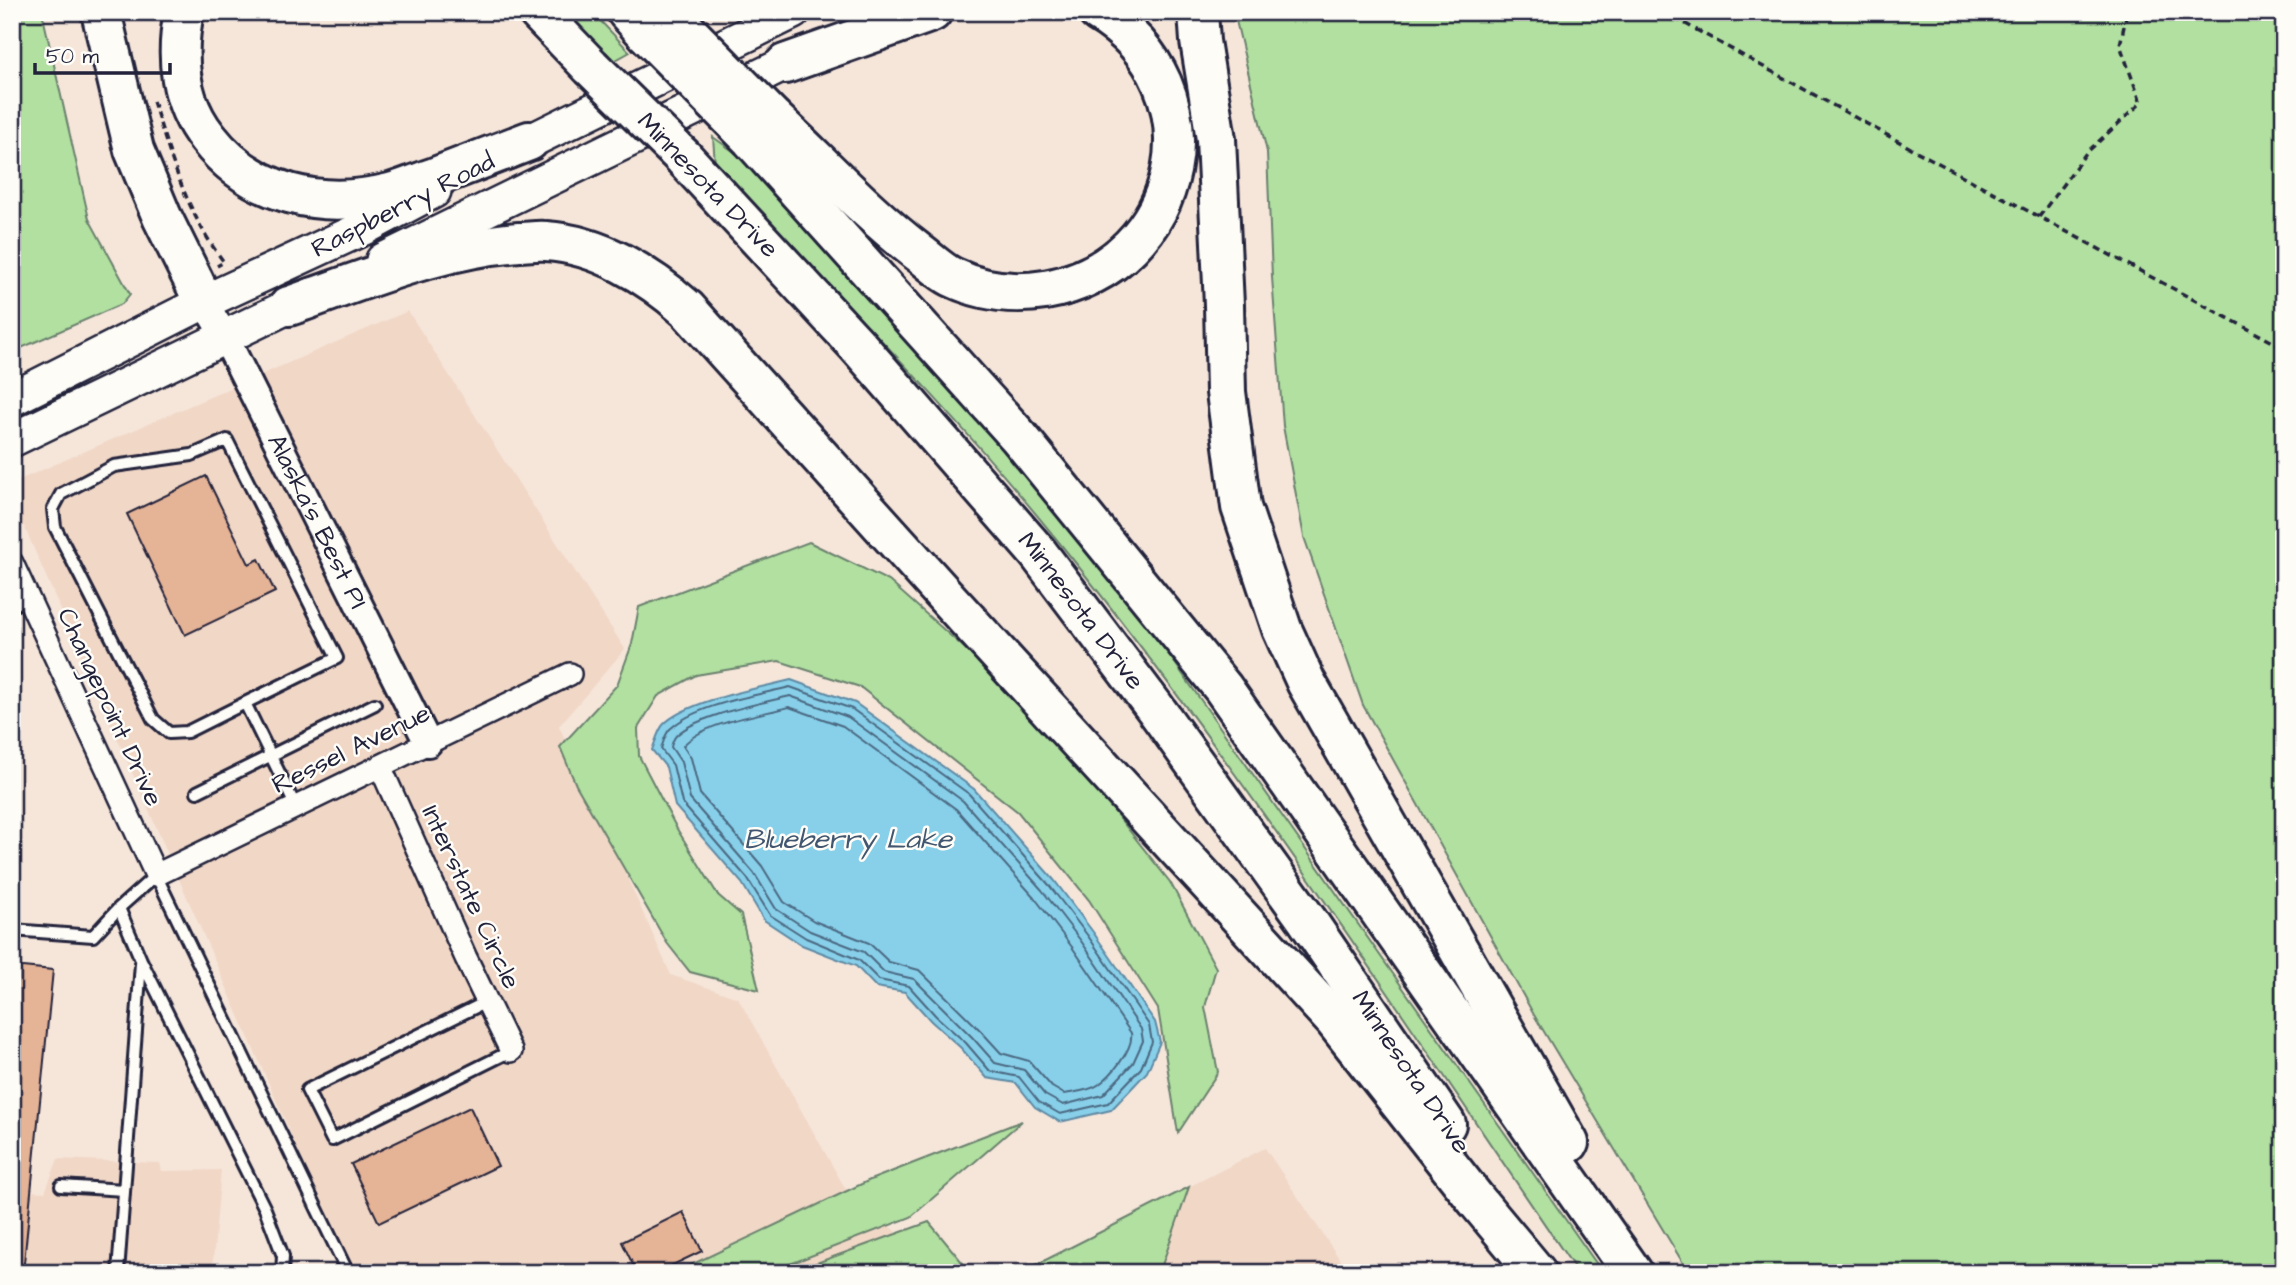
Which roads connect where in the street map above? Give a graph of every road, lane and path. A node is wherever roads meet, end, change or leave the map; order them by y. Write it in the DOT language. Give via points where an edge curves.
graph roads {
  1 [pos="101,12"];
  2 [pos="184,12"];
  3 [pos="527,12"];
  4 [pos="793,12"];
  5 [pos="932,12"];
  6 [pos="1098,12"];
  7 [pos="1664,12"];
  8 [pos="2127,12"];
  9 [pos="654,19"];
  10 [pos="1195,22"];
  11 [pos="550,24"];
  12 [pos="785,64"];
  13 [pos="152,99"];
  14 [pos="762,128"];
  15 [pos="529,141"];
  16 [pos="2039,217"];
  17 [pos="224,262"];
  18 [pos="204,302"];
  19 [pos="289,306"];
  20 [pos="225,337"];
  21 [pos="2284,348"];
  22 [pos="12,399"];
  23 [pos="12,440"];
  24 [pos="12,563"];
  25 [pos="20,602"];
  26 [pos="570,674"];
  27 [pos="245,703"];
  28 [pos="375,704"];
  29 [pos="428,743"];
  30 [pos="270,757"];
  31 [pos="380,766"];
  32 [pos="197,792"];
  33 [pos="296,807"];
  34 [pos="156,874"];
  35 [pos="119,908"];
  36 [pos="12,930"];
  37 [pos="141,960"];
  38 [pos="488,1001"];
  39 [pos="511,1051"];
  40 [pos="61,1186"];
  41 [pos="124,1190"];
  42 [pos="1632,1272"];
  43 [pos="118,1273"];
  44 [pos="282,1273"];
  45 [pos="348,1273"];
  46 [pos="1537,1273"];
  47 [pos="1546,1273"];
  1 -- 18 [label="highway" via="134,150"];
  2 -- 15 [label="highway" via="178,52 181,79 202,131 237,169 274,189 332,200 390,193"];
  3 -- 11 [label="highway, Minnesota Drive"];
  4 -- 15 [label="main road, Raspberry Road"];
  5 -- 12 [label="highway"];
  6 -- 14 [label="highway" via="1137,43 1154,68 1166,92 1175,142 1167,189 1142,235 1105,268 1063,287 1009,292 976,287 949,276"];
  7 -- 16 [label="path"];
  8 -- 16 [label="path" via="2120,45 2141,103 2086,153"];
  9 -- 14 [label="highway, bridge"];
  10 -- 42 [label="highway" via="1216,139 1226,392 1241,507 1264,578 1306,682 1586,1172"];
  11 -- 47 [label="highway, Minnesota Drive, bridge" via="683,157 858,346 1038,553 1300,910"];
  12 -- 19 [label="main road, Raspberry Road"];
  13 -- 17 [label="path" via="182,187 208,241"];
  14 -- 42 [label="highway" via="1223,688"];
  15 -- 18 [label="main road, Raspberry Road" via="368,226"];
  16 -- 21 [label="path"];
  18 -- 19 [label="main road" via="236,316"];
  18 -- 20 [label="street, Alaska's Best PI"];
  18 -- 22 [label="main road, Raspberry Road"];
  19 -- 20 [label="main road, Raspberry Road"];
  19 -- 46 [label="highway" via="457,251 546,241 608,258 661,286 687,309 1335,1021"];
  20 -- 23 [label="main road, Raspberry Road"];
  20 -- 29 [label="street, Alaska's Best PI"];
  24 -- 25 [label="street, Changepoint Drive"];
  25 -- 34 [label="street, Changepoint Drive"];
  26 -- 29 [label="street, Ressel Avenue"];
  27 -- 27 [label="lane" via="337,658 227,440 192,455 114,466 61,494 53,509 55,527 153,719 169,733 187,732"];
  27 -- 30 [label="lane"];
  28 -- 30 [label="lane"];
  29 -- 31 [label="street, Ressel Avenue"];
  30 -- 32 [label="lane"];
  30 -- 33 [label="lane"];
  31 -- 33 [label="street, Ressel Avenue"];
  31 -- 38 [label="street, Interstate Circle"];
  33 -- 34 [label="street, Ressel Avenue"];
  34 -- 35 [label="lane"];
  34 -- 45 [label="lane"];
  35 -- 36 [label="lane" via="93,936"];
  35 -- 37 [label="lane"];
  37 -- 41 [label="lane"];
  37 -- 44 [label="lane" via="265,1209 283,1256"];
  38 -- 39 [label="street, Interstate Circle"];
  38 -- 39 [label="lane" via="307,1090 332,1140"];
  40 -- 41 [label="lane"];
  41 -- 43 [label="lane"];
}
